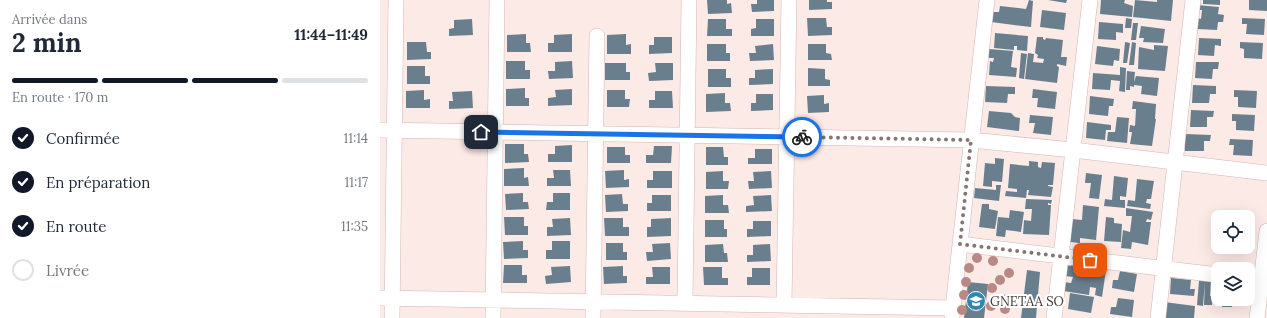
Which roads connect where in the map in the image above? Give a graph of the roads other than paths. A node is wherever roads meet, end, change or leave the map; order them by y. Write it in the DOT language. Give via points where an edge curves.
graph roads {
  1 [pos="396,0"];
  2 [pos="497,0"];
  3 [pos="689,0"];
  4 [pos="789,0"];
  5 [pos="987,0"];
  6 [pos="1090,0"];
  7 [pos="1194,0"];
  8 [pos="597,36"];
  9 [pos="387,130"];
  10 [pos="496,132"];
  11 [pos="595,134"];
  12 [pos="687,136"];
  13 [pos="787,137"];
  14 [pos="971,140"];
  15 [pos="1073,150"];
  16 [pos="1175,162"];
  17 [pos="1267,173"];
  18 [pos="1267,231"];
  19 [pos="960,244"];
  20 [pos="1061,256"];
  21 [pos="1163,269"];
  22 [pos="1211,274"];
  23 [pos="1255,280"];
  24 [pos="386,298"];
  25 [pos="494,300"];
  26 [pos="593,302"];
  27 [pos="685,303"];
  28 [pos="784,305"];
  29 [pos="952,313"];
  30 [pos="392,318"];
  31 [pos="493,318"];
  32 [pos="592,318"];
  33 [pos="1054,318"];
  34 [pos="1158,318"];
  35 [pos="1257,318"];
  1 -- 9 [label="street"];
  2 -- 10 [label="street"];
  3 -- 12 [label="street"];
  4 -- 13 [label="street"];
  5 -- 14 [label="street"];
  6 -- 15 [label="street"];
  7 -- 16 [label="street"];
  8 -- 11 [label="street"];
  9 -- 10 [label="street"];
  9 -- 24 [label="street"];
  10 -- 11 [label="street"];
  10 -- 25 [label="street"];
  11 -- 12 [label="street"];
  11 -- 26 [label="street"];
  12 -- 13 [label="street"];
  12 -- 27 [label="street"];
  13 -- 14 [label="street"];
  13 -- 28 [label="street"];
  14 -- 15 [label="street"];
  14 -- 19 [label="street"];
  15 -- 16 [label="street"];
  15 -- 20 [label="street"];
  16 -- 17 [label="street"];
  16 -- 21 [label="street"];
  18 -- 23 [label="street"];
  19 -- 20 [label="street"];
  19 -- 29 [label="street"];
  20 -- 21 [label="street"];
  20 -- 33 [label="street"];
  21 -- 22 [label="street"];
  21 -- 34 [label="street"];
  23 -- 35 [label="street"];
  24 -- 25 [label="street"];
  24 -- 30 [label="street"];
  25 -- 26 [label="street"];
  25 -- 31 [label="street"];
  26 -- 27 [label="street"];
  26 -- 32 [label="street"];
  27 -- 28 [label="street"];
  28 -- 29 [label="street"];
}
